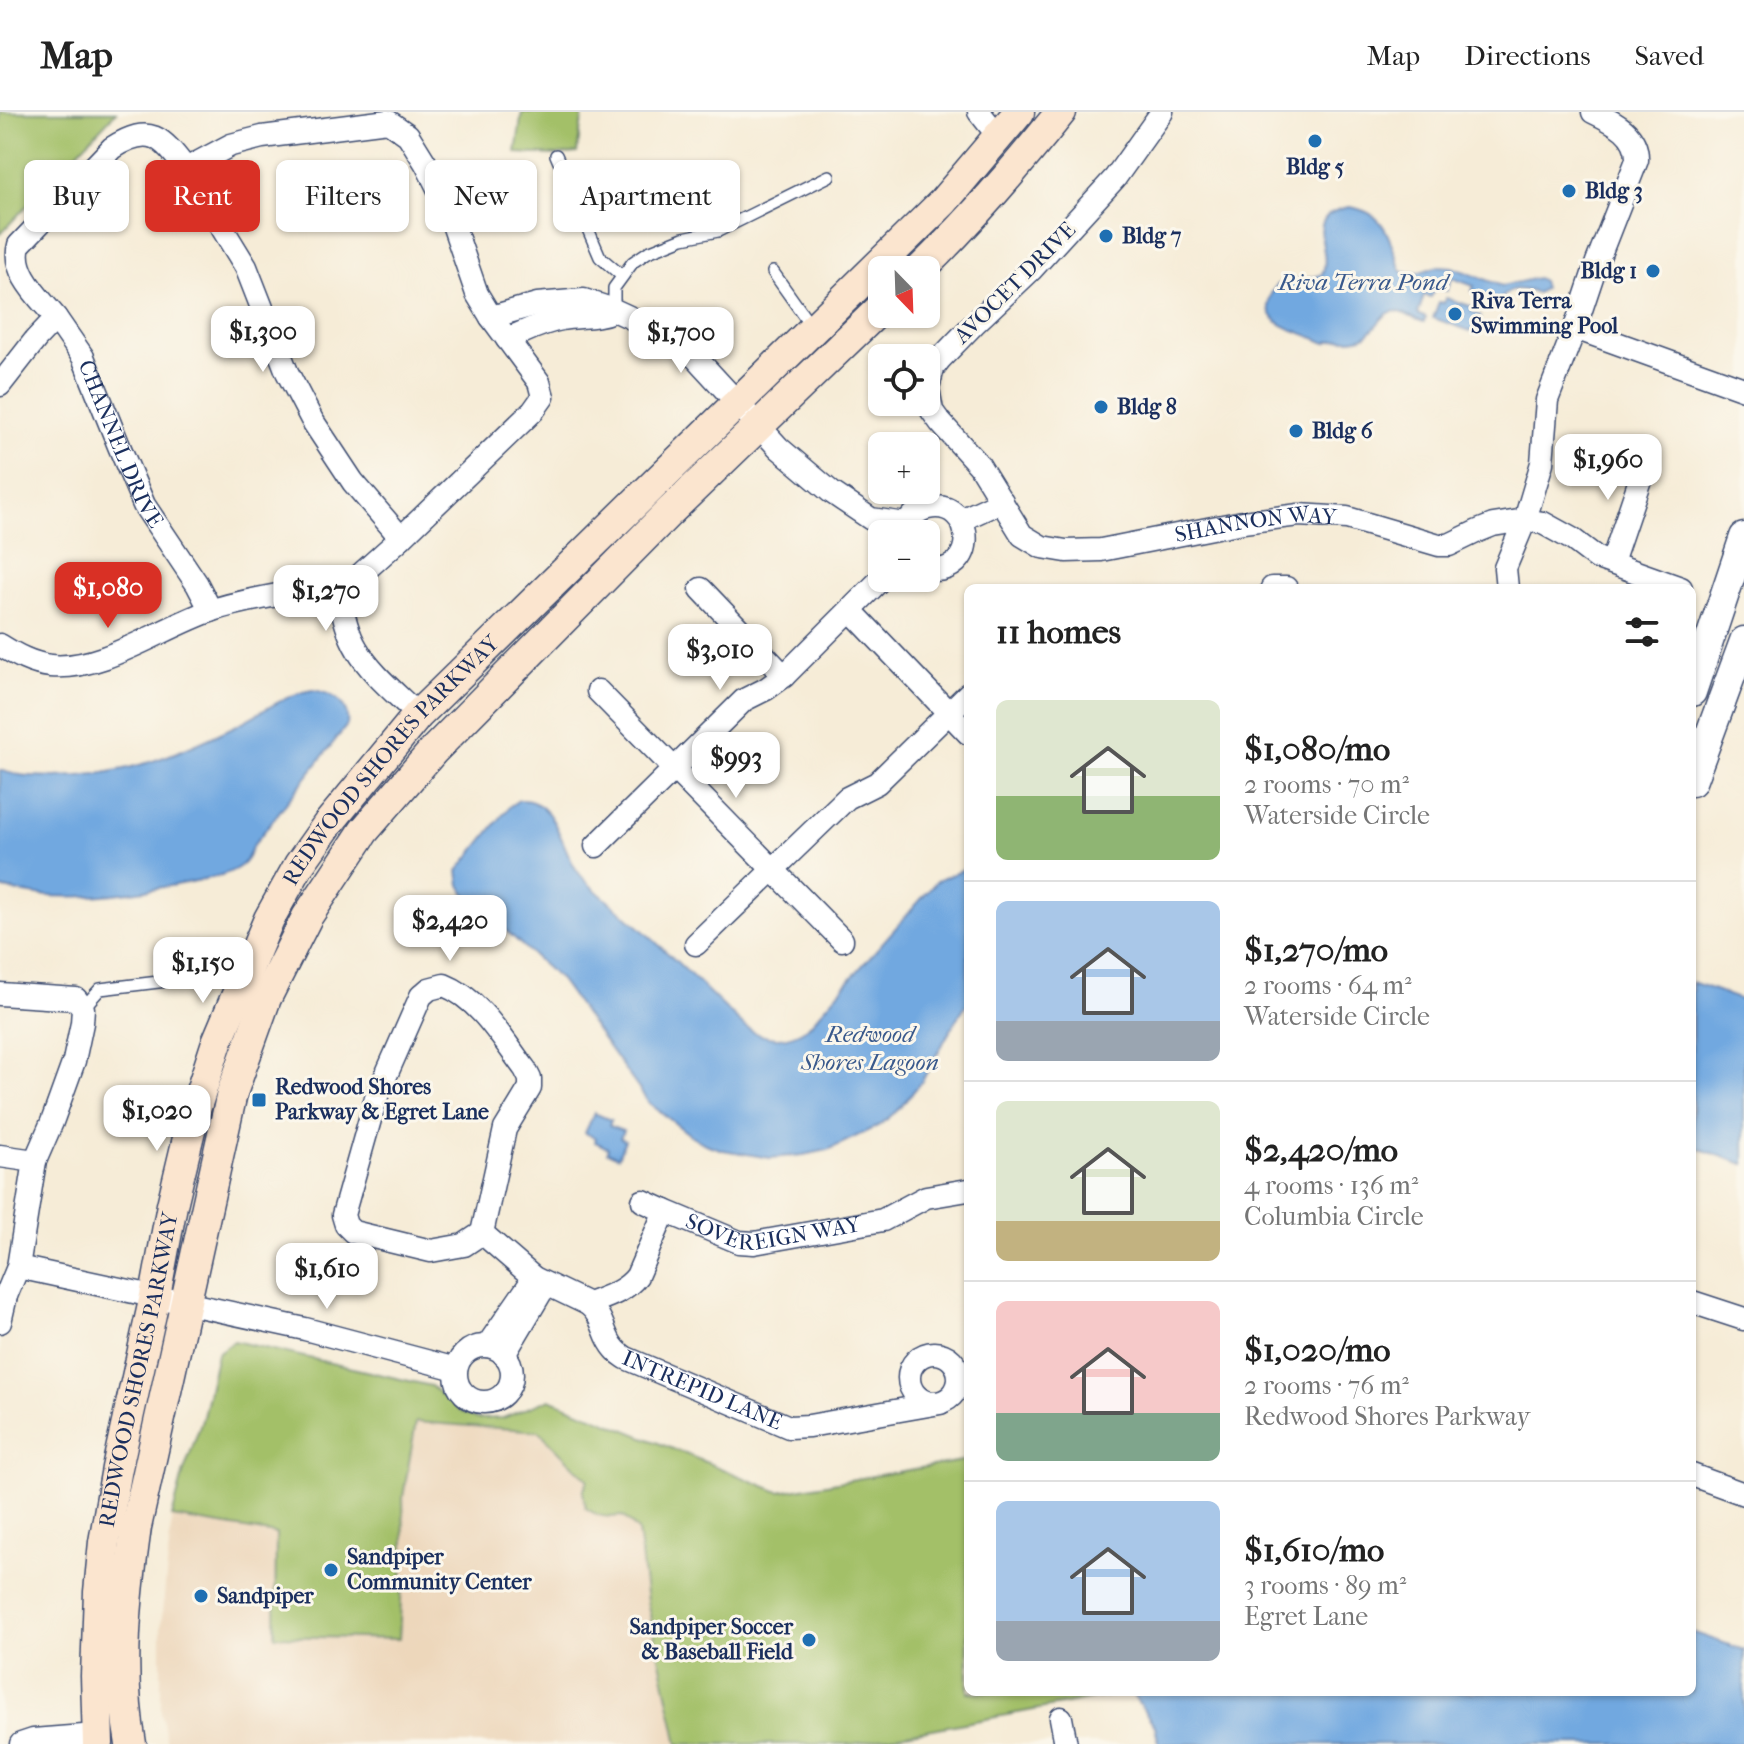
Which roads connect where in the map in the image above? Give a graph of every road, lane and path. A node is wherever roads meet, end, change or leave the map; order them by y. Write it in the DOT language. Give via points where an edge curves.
graph roads {
  1 [pos="979,112"];
  2 [pos="1019,112"];
  3 [pos="1061,112"];
  4 [pos="1162,112"];
  5 [pos="1593,112"];
  6 [pos="999,137"];
  7 [pos="556,155"];
  8 [pos="179,160"];
  9 [pos="203,160"];
  10 [pos="829,176"];
  11 [pos="225,232"];
  12 [pos="934,256"];
  13 [pos="773,272"];
  14 [pos="622,276"];
  15 [pos="614,310"];
  16 [pos="868,315"];
  17 [pos="491,317"];
  18 [pos="56,318"];
  19 [pos="1575,328"];
  20 [pos="507,339"];
  21 [pos="823,341"];
  22 [pos="0,385"];
  23 [pos="1744,389"];
  24 [pos="747,415"];
  25 [pos="1648,456"];
  26 [pos="1002,501"];
  27 [pos="874,520"];
  28 [pos="911,520"];
  29 [pos="961,520"];
  30 [pos="1525,520"];
  31 [pos="1744,537"];
  32 [pos="401,538"];
  33 [pos="1612,562"];
  34 [pos="940,569"];
  35 [pos="1507,584"];
  36 [pos="1670,584"];
  37 [pos="701,589"];
  38 [pos="869,592"];
  39 [pos="339,594"];
  40 [pos="852,610"];
  41 [pos="211,611"];
  42 [pos="1744,641"];
  43 [pos="0,645"];
  44 [pos="1696,669"];
  45 [pos="784,676"];
  46 [pos="1696,676"];
  47 [pos="1736,686"];
  48 [pos="598,691"];
  49 [pos="964,698"];
  50 [pos="948,713"];
  51 [pos="418,715"];
  52 [pos="964,729"];
  53 [pos="674,769"];
  54 [pos="1696,773"];
  55 [pos="596,846"];
  56 [pos="772,869"];
  57 [pos="842,940"];
  58 [pos="696,944"];
  59 [pos="167,981"];
  60 [pos="0,994"];
  61 [pos="83,1008"];
  62 [pos="0,1156"];
  63 [pos="35,1161"];
  64 [pos="964,1191"];
  65 [pos="643,1201"];
  66 [pos="665,1211"];
  67 [pos="482,1233"];
  68 [pos="18,1267"];
  69 [pos="540,1281"];
  70 [pos="155,1296"];
  71 [pos="185,1303"];
  72 [pos="1696,1303"];
  73 [pos="588,1304"];
  74 [pos="1744,1319"];
  75 [pos="0,1322"];
  76 [pos="495,1351"];
  77 [pos="456,1369"];
  78 [pos="940,1403"];
  79 [pos="1696,1476"];
  80 [pos="1744,1494"];
  81 [pos="96,1700"];
  82 [pos="1061,1718"];
  83 [pos="130,1735"];
  84 [pos="97,1740"];
  85 [pos="21,1744"];
  86 [pos="1066,1744"];
  1 -- 6 [label="street"];
  2 -- 6 [label="main road, REDWOOD SHORES PARKWAY"];
  3 -- 12 [label="main road"];
  4 -- 26 [label="street, AVOCET DRIVE" via="1115,178 933,368 928,388 932,411"];
  5 -- 19 [label="street" via="1627,132 1637,160"];
  6 -- 21 [label="main road, REDWOOD SHORES PARKWAY"];
  7 -- 14 [label="lane" via="600,257"];
  8 -- 18 [label="street, CHANNEL DRIVE" via="160,139 129,138 112,148 19,245 20,270"];
  9 -- 17 [label="street" via="262,137 388,121 408,135 426,164"];
  10 -- 14 [label="lane" via="718,231 648,252"];
  11 -- 32 [label="street, CHANNEL DRIVE" via="246,267 312,420 353,482"];
  13 -- 21 [label="lane"];
  14 -- 15 [label="lane" via="614,288"];
  15 -- 17 [label="street" via="584,300 562,300"];
  15 -- 20 [label="street" via="559,319"];
  15 -- 24 [label="street" via="666,334 696,358"];
  16 -- 21 [label="main road, REDWOOD SHORES PARKWAY"];
  17 -- 20 [label="street"];
  18 -- 22 [label="street"];
  18 -- 41 [label="street, CHANNEL DRIVE" via="83,357 144,505"];
  19 -- 23 [label="street"];
  19 -- 30 [label="street" via="1547,400 1542,463"];
  20 -- 32 [label="street" via="539,382 543,397"];
  21 -- 24 [label="main road, REDWOOD SHORES PARKWAY"];
  24 -- 27 [label="street" via="831,492"];
  24 -- 51 [label="main road, REDWOOD SHORES PARKWAY"];
  24 -- 71 [label="main road, REDWOOD SHORES PARKWAY" via="433,751 330,879 284,959 238,1075"];
  25 -- 33 [label="street"];
  26 -- 29 [label="street"];
  26 -- 30 [label="street, SHANNON WAY" via="1030,541 1075,551 1299,515 1347,518 1444,545 1493,525"];
  28 -- 29 [label="street" via="932,507 953,512"];
  29 -- 34 [label="street" via="965,548 954,564"];
  30 -- 33 [label="street" via="1543,523"];
  30 -- 35 [label="street" via="1505,568"];
  31 -- 44 [label="street"];
  32 -- 39 [label="street"];
  33 -- 36 [label="street"];
  37 -- 45 [label="street"];
  38 -- 40 [label="street"];
  39 -- 41 [label="street" via="310,589"];
  39 -- 51 [label="street" via="358,653"];
  40 -- 45 [label="street"];
  40 -- 50 [label="street"];
  41 -- 43 [label="street" via="82,664 51,666"];
  42 -- 47 [label="street"];
  45 -- 53 [label="street" via="744,700"];
  46 -- 47 [label="street"];
  47 -- 54 [label="street"];
  48 -- 53 [label="street"];
  49 -- 50 [label="street"];
  50 -- 52 [label="street"];
  50 -- 56 [label="street" via="877,783 847,798"];
  51 -- 70 [label="main road, REDWOOD SHORES PARKWAY" via="328,824 269,919 217,1042 194,1113"];
  53 -- 55 [label="street"];
  53 -- 56 [label="street"];
  56 -- 57 [label="street"];
  56 -- 58 [label="street"];
  59 -- 61 [label="lane" via="100,989"];
  60 -- 61 [label="street" via="76,999"];
  61 -- 63 [label="street" via="74,1061"];
  62 -- 63 [label="street"];
  63 -- 68 [label="street"];
  64 -- 66 [label="street, SOVEREIGN WAY" via="921,1199 883,1220 754,1243 739,1242"];
  65 -- 66 [label="street"];
  66 -- 73 [label="street, SOVEREIGN WAY" via="631,1284"];
  67 -- 67 [label="street" via="505,1129 531,1082 478,1009 451,988 439,986 421,996 376,1098 344,1222 353,1232 423,1250 464,1245"];
  67 -- 69 [label="street"];
  68 -- 70 [label="street"];
  68 -- 75 [label="street"];
  69 -- 73 [label="street"];
  69 -- 76 [label="street"];
  70 -- 71 [label="street"];
  70 -- 81 [label="main road, REDWOOD SHORES PARKWAY" via="104,1542"];
  71 -- 77 [label="street"];
  71 -- 83 [label="main road, REDWOOD SHORES PARKWAY" via="128,1586 124,1650"];
  72 -- 74 [label="street"];
  73 -- 78 [label="street, INTREPID LANE" via="600,1316 615,1350 626,1358 789,1427"];
  76 -- 77 [label="street" via="476,1347 461,1357"];
  76 -- 77 [label="street" via="509,1361 512,1379 495,1400 468,1398 457,1384"];
  79 -- 80 [label="street"];
  81 -- 83 [label="main road"];
  81 -- 84 [label="main road, REDWOOD SHORES PARKWAY"];
  82 -- 86 [label="street"];
  84 -- 85 [label="street"];
}
